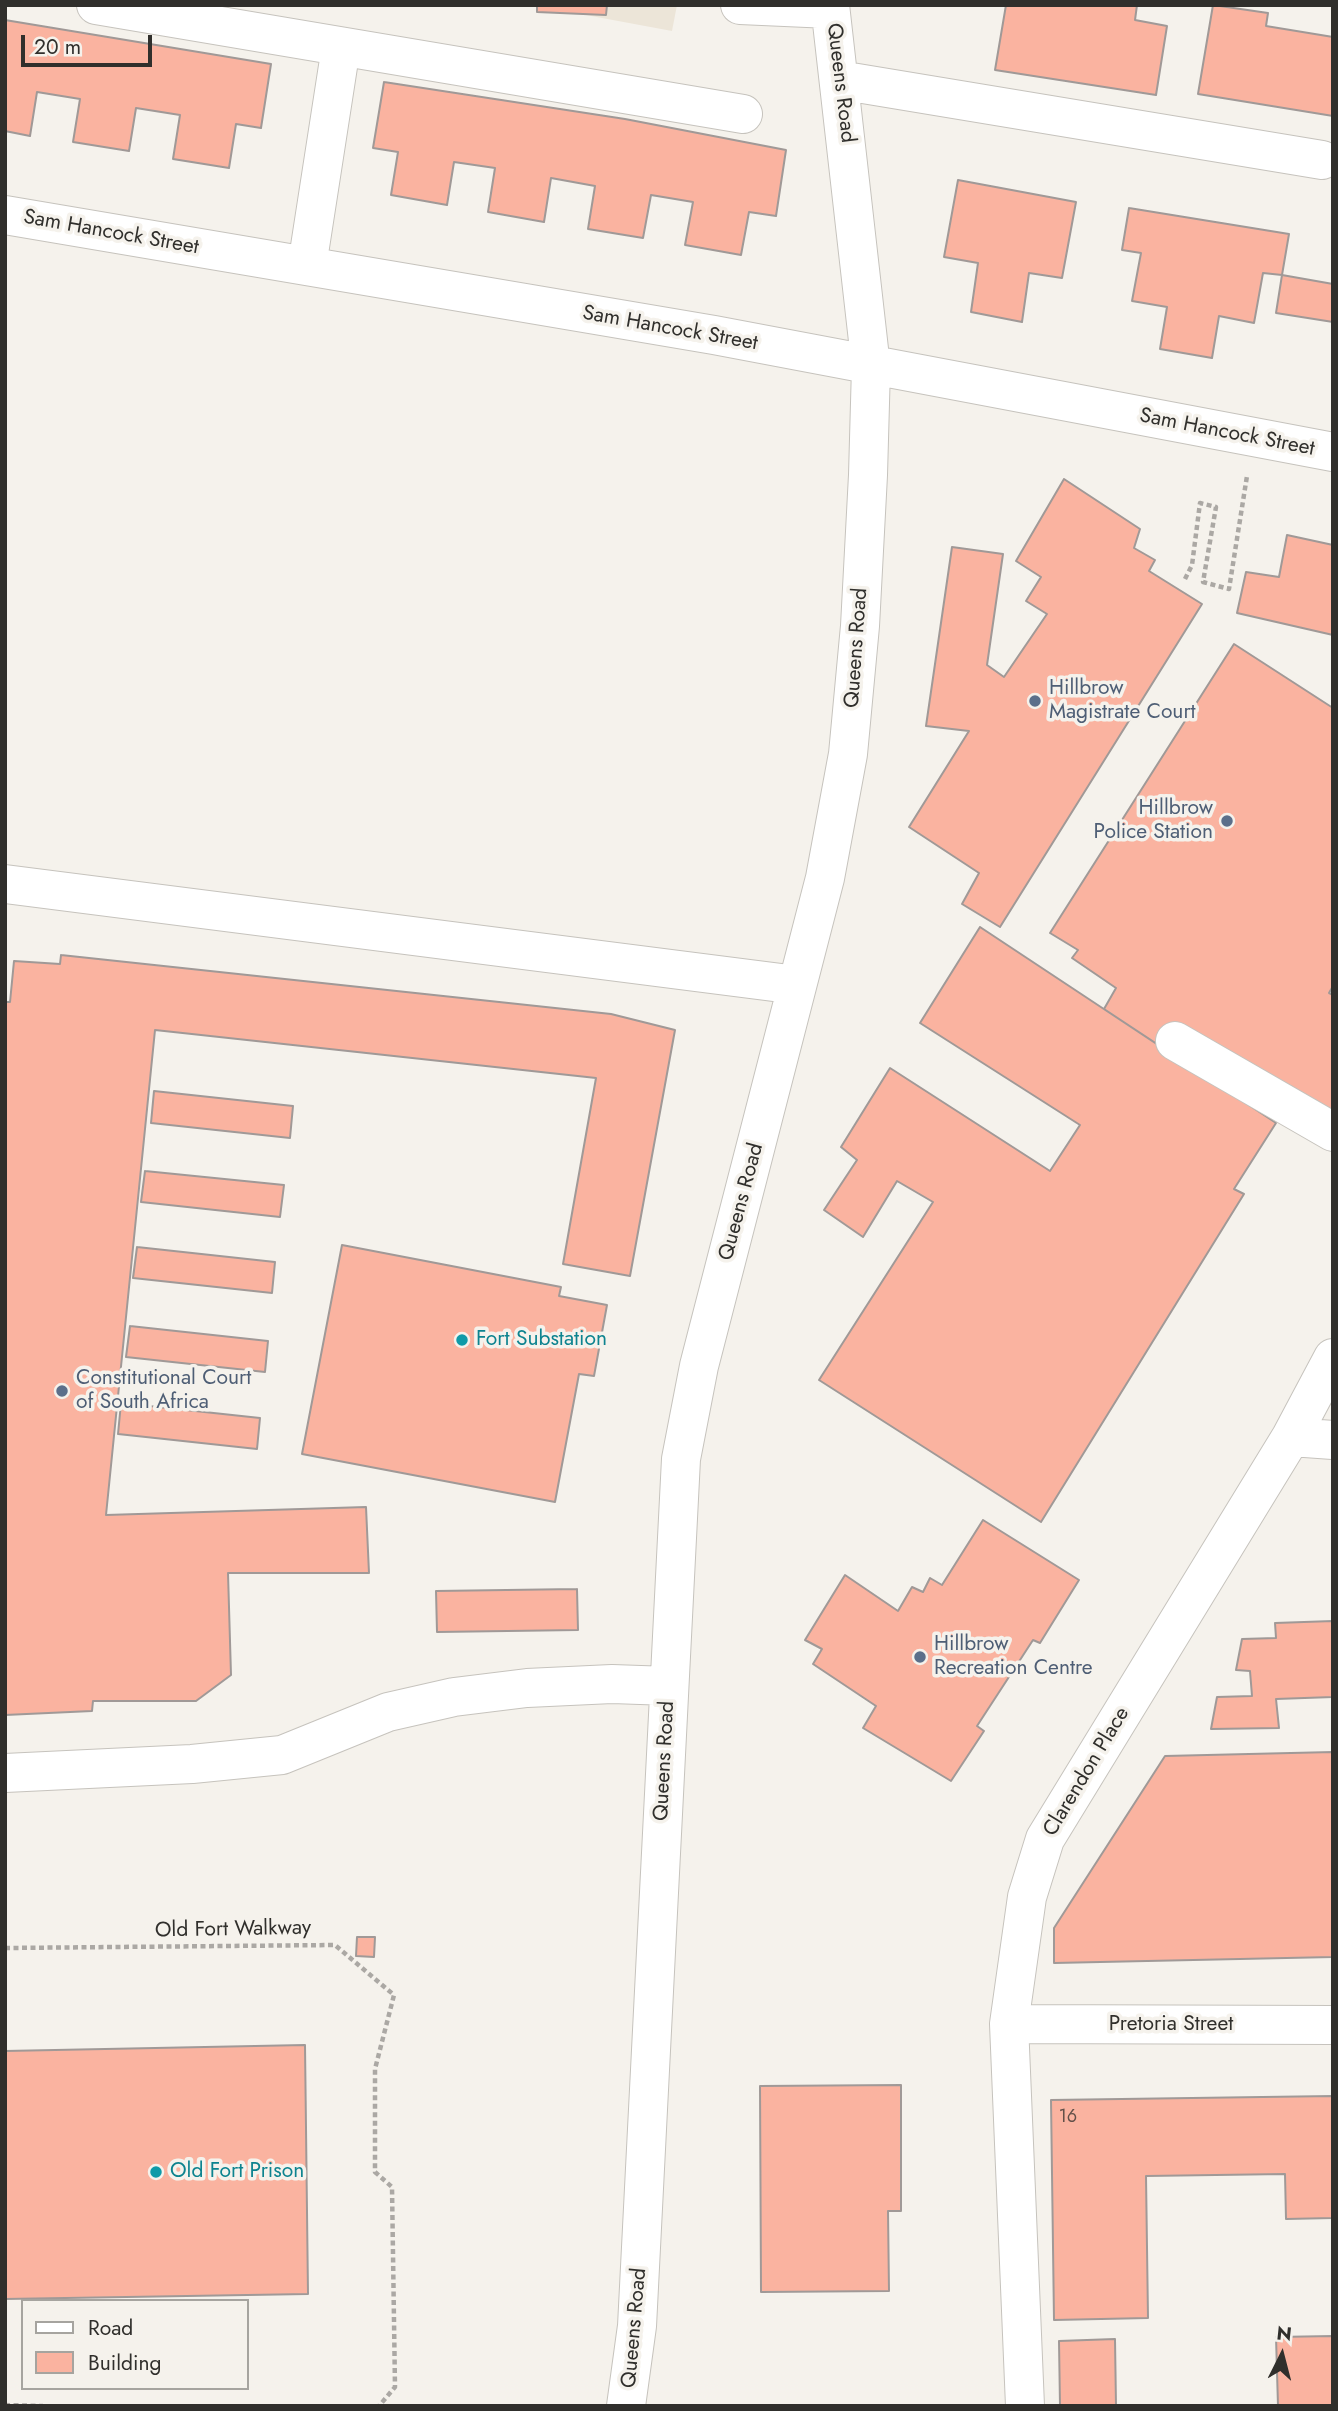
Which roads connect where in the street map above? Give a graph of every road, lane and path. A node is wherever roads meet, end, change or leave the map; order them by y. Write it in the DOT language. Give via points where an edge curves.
graph roads {
  1 [pos="96,5"];
  2 [pos="740,5"];
  3 [pos="830,7"];
  4 [pos="341,47"];
  5 [pos="839,80"];
  6 [pos="743,114"];
  7 [pos="1322,160"];
  8 [pos="5,215"];
  9 [pos="307,266"];
  10 [pos="871,366"];
  11 [pos="1253,437"];
  12 [pos="1333,452"];
  13 [pos="1185,579"];
  14 [pos="5,884"];
  15 [pos="797,985"];
  16 [pos="1175,1041"];
  17 [pos="1333,1132"];
  18 [pos="1333,1358"];
  19 [pos="1291,1437"];
  20 [pos="1333,1440"];
  21 [pos="668,1686"];
  22 [pos="5,1773"];
  23 [pos="5,1948"];
  24 [pos="1009,2024"];
  25 [pos="1333,2025"];
  26 [pos="5,2405"];
  27 [pos="43,2406"];
  28 [pos="379,2406"];
  29 [pos="626,2406"];
  30 [pos="1025,2406"];
  1 -- 4 [label="street"];
  2 -- 3 [label="street"];
  3 -- 5 [label="street, Queens Road"];
  4 -- 6 [label="street"];
  4 -- 9 [label="street"];
  5 -- 7 [label="street"];
  5 -- 10 [label="street, Queens Road"];
  8 -- 9 [label="street, Sam Hancock Street"];
  9 -- 10 [label="street, Sam Hancock Street"];
  10 -- 11 [label="street, Sam Hancock Street"];
  10 -- 15 [label="street, Queens Road" via="860,626 848,754 825,878"];
  11 -- 12 [label="street, Sam Hancock Street"];
  11 -- 13 [label="path" via="1229,589 1203,582 1216,507 1200,503 1192,565"];
  14 -- 15 [label="street"];
  15 -- 21 [label="street, Queens Road" via="699,1366 681,1458"];
  16 -- 17 [label="street"];
  18 -- 19 [label="street, Clarendon Place"];
  19 -- 20 [label="street"];
  19 -- 24 [label="street, Clarendon Place" via="1045,1839 1027,1898"];
  21 -- 22 [label="street" via="527,1688 454,1697 388,1712 282,1755"];
  21 -- 29 [label="street, Queens Road" via="637,2326"];
  23 -- 28 [label="path, Old Fort Walkway" via="335,1945 394,1995 375,2069 375,2172 392,2187 395,2387"];
  24 -- 25 [label="street, Pretoria Street"];
  24 -- 30 [label="street, Clarendon Place"];
  26 -- 27 [label="path"];
}
